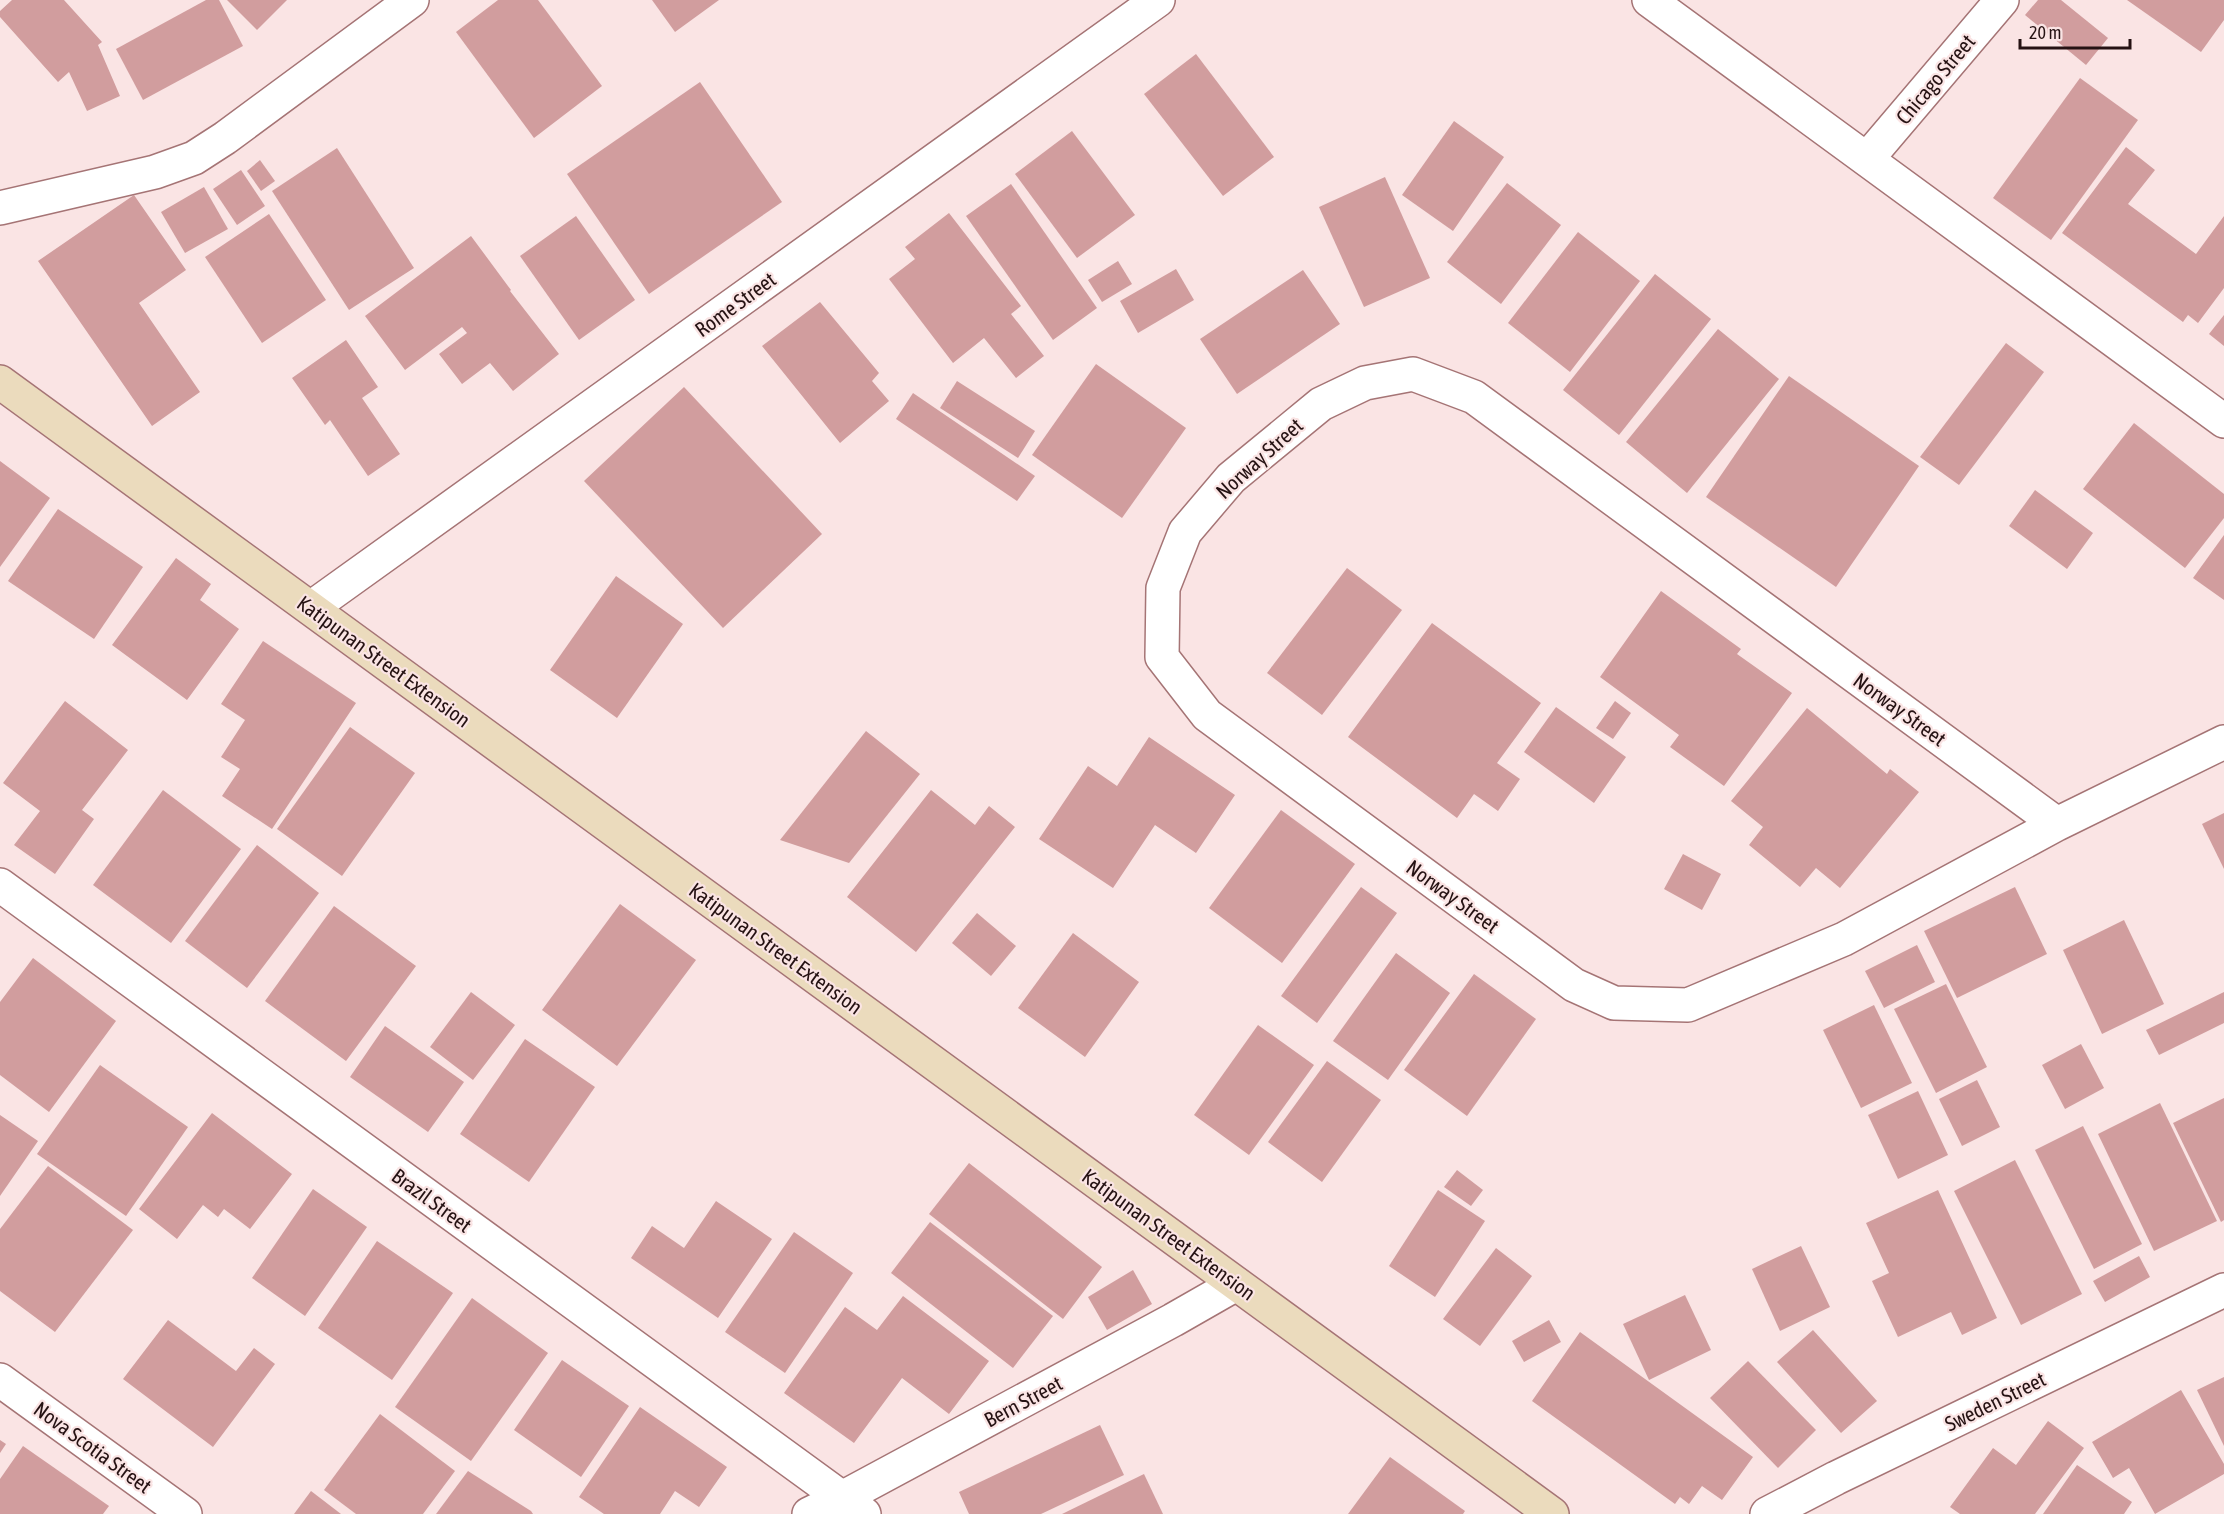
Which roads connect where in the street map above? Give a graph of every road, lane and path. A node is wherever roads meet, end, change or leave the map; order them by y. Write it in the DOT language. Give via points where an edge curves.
graph roads {
  1 [pos="412,0"];
  2 [pos="1158,0"];
  3 [pos="1648,0"];
  4 [pos="2002,0"];
  5 [pos="1867,159"];
  6 [pos="0,208"];
  7 [pos="0,382"];
  8 [pos="2224,421"];
  9 [pos="311,608"];
  10 [pos="2224,742"];
  11 [pos="2057,824"];
  12 [pos="0,885"];
  13 [pos="1236,1284"];
  14 [pos="2224,1290"];
  15 [pos="0,1380"];
  16 [pos="853,1506"];
  17 [pos="185,1514"];
  18 [pos="809,1514"];
  19 [pos="1552,1514"];
  20 [pos="1767,1514"];
  1 -- 6 [label="street" via="194,158 155,172"];
  2 -- 9 [label="street, Rome Street"];
  3 -- 5 [label="street"];
  4 -- 5 [label="street, Chicago Street"];
  5 -- 8 [label="street"];
  7 -- 9 [label="street, Katipunan Street Extension"];
  9 -- 13 [label="street, Katipunan Street Extension"];
  10 -- 11 [label="street, Norway Street"];
  11 -- 11 [label="street, Norway Street" via="1844,939 1688,1005 1614,1004 1575,985 1207,715 1162,657 1163,588 1185,532 1231,477 1321,404 1365,383 1413,374 1474,397"];
  12 -- 16 [label="street, Brazil Street"];
  13 -- 16 [label="street, Bern Street"];
  13 -- 19 [label="street, Katipunan Street Extension"];
  14 -- 20 [label="street, Sweden Street"];
  15 -- 17 [label="street, Nova Scotia Street"];
  16 -- 18 [label="street, Bern Street"];
}
